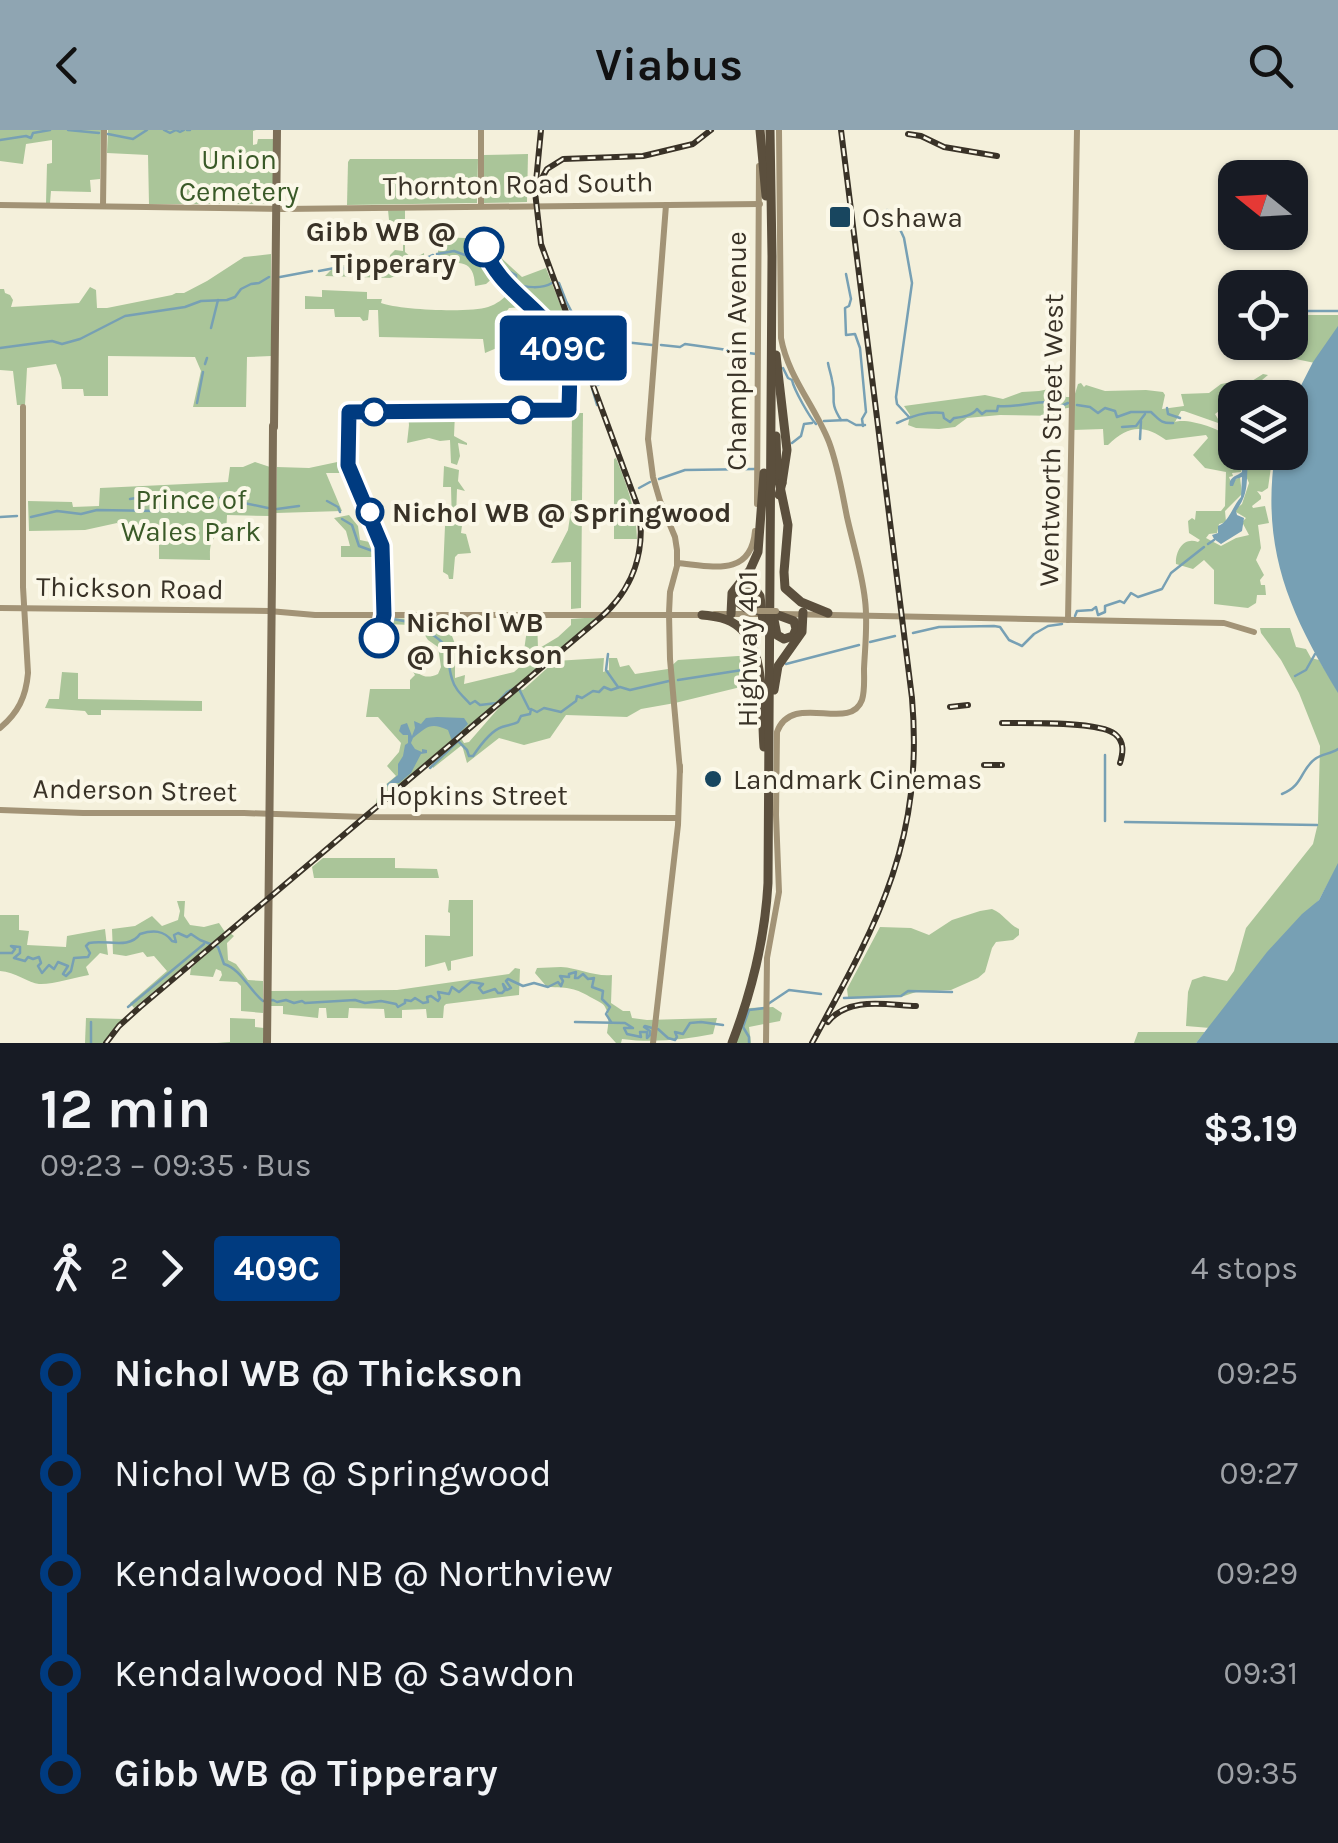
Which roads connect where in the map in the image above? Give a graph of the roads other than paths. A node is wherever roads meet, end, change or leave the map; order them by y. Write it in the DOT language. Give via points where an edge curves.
graph roads {
  1 [pos="104,130"];
  2 [pos="277,130"];
  3 [pos="481,130"];
  4 [pos="767,130"];
  5 [pos="1077,130"];
  6 [pos="769,159"];
  7 [pos="763,201"];
  8 [pos="0,205"];
  9 [pos="666,205"];
  10 [pos="103,206"];
  11 [pos="480,206"];
  12 [pos="276,209"];
  13 [pos="771,277"];
  14 [pos="771,368"];
  15 [pos="23,408"];
  16 [pos="765,456"];
  17 [pos="834,463"];
  18 [pos="787,544"];
  19 [pos="679,563"];
  20 [pos="856,571"];
  21 [pos="862,583"];
  22 [pos="770,593"];
  23 [pos="0,608"];
  24 [pos="26,608"];
  25 [pos="759,612"];
  26 [pos="776,612"];
  27 [pos="272,613"];
  28 [pos="731,613"];
  29 [pos="803,613"];
  30 [pos="828,613"];
  31 [pos="671,614"];
  32 [pos="702,614"];
  33 [pos="852,615"];
  34 [pos="864,616"];
  35 [pos="877,616"];
  36 [pos="1068,620"];
  37 [pos="764,630"];
  38 [pos="1254,632"];
  39 [pos="0,728"];
  40 [pos="767,752"];
  41 [pos="678,805"];
  42 [pos="0,810"];
  43 [pos="211,813"];
  44 [pos="269,818"];
  45 [pos="676,818"];
  46 [pos="207,822"];
  47 [pos="676,829"];
  48 [pos="267,1043"];
  49 [pos="653,1043"];
  50 [pos="729,1043"];
  51 [pos="766,1043"];
  1 -- 10 [label="main road"];
  2 -- 12 [label="main road"];
  3 -- 11 [label="main road"];
  4 -- 6 [label="highway, Highway 401"];
  4 -- 7 [label="highway"];
  4 -- 17 [label="main road" via="782,345"];
  5 -- 36 [label="main road, Wentworth Street West"];
  6 -- 7 [label="highway, Highway 401"];
  6 -- 13 [label="highway, Highway 401"];
  7 -- 9 [label="main road, Thornton Road South"];
  7 -- 16 [label="highway, Highway 401"];
  7 -- 19 [label="main road, Champlain Avenue" via="755,539 750,553 732,566"];
  8 -- 10 [label="main road, Thornton Road South"];
  9 -- 11 [label="main road, Thornton Road South"];
  9 -- 19 [label="main road" via="648,434"];
  10 -- 12 [label="main road, Thornton Road South"];
  11 -- 12 [label="main road, Thornton Road South"];
  12 -- 27 [label="main road"];
  13 -- 14 [label="highway, Highway 401"];
  13 -- 22 [label="highway, bridge" via="787,450"];
  14 -- 18 [label="highway"];
  14 -- 22 [label="highway, Highway 401"];
  15 -- 24 [label="main road"];
  16 -- 28 [label="highway" via="758,552 732,593"];
  16 -- 37 [label="highway, Highway 401"];
  17 -- 20 [label="main road"];
  17 -- 21 [label="main road"];
  18 -- 26 [label="highway" via="774,623 777,635 791,638 794,621"];
  18 -- 30 [label="highway" via="785,588"];
  19 -- 31 [label="main road"];
  20 -- 21 [label="main road"];
  20 -- 34 [label="main road"];
  21 -- 34 [label="main road"];
  22 -- 40 [label="highway, Highway 401"];
  23 -- 24 [label="main road, Thickson Road"];
  24 -- 27 [label="main road, Thickson Road"];
  24 -- 39 [label="main road" via="27,687 20,708"];
  25 -- 26 [label="main road, Thickson Road, bridge"];
  25 -- 28 [label="main road, Thickson Road"];
  25 -- 37 [label="highway" via="738,603 744,586 759,592"];
  26 -- 29 [label="main road, Thickson Road"];
  27 -- 31 [label="main road, Thickson Road"];
  27 -- 44 [label="main road"];
  28 -- 31 [label="main road, Thickson Road"];
  28 -- 32 [label="main road, Thickson Road"];
  29 -- 30 [label="main road, Thickson Road"];
  29 -- 33 [label="main road, Thickson Road"];
  29 -- 40 [label="highway" via="802,632 776,674"];
  30 -- 33 [label="main road, Thickson Road"];
  31 -- 32 [label="main road, Thickson Road"];
  31 -- 41 [label="main road"];
  32 -- 40 [label="highway" via="732,622 752,644"];
  33 -- 34 [label="main road"];
  33 -- 34 [label="main road" via="860,610"];
  34 -- 35 [label="main road"];
  34 -- 35 [label="main road"];
  34 -- 51 [label="main road" via="857,708 798,713 777,732 778,892 767,958"];
  35 -- 36 [label="main road"];
  36 -- 38 [label="main road" via="1224,623"];
  37 -- 40 [label="highway, Highway 401"];
  40 -- 50 [label="highway, Highway 401" via="764,930"];
  41 -- 45 [label="main road"];
  41 -- 47 [label="main road"];
  42 -- 43 [label="main road, Anderson Street"];
  43 -- 44 [label="main road, Anderson Street"];
  43 -- 46 [label="main road"];
  44 -- 45 [label="main road, Hopkins Street"];
  44 -- 48 [label="main road"];
  45 -- 47 [label="main road"];
  47 -- 49 [label="main road"];
}
